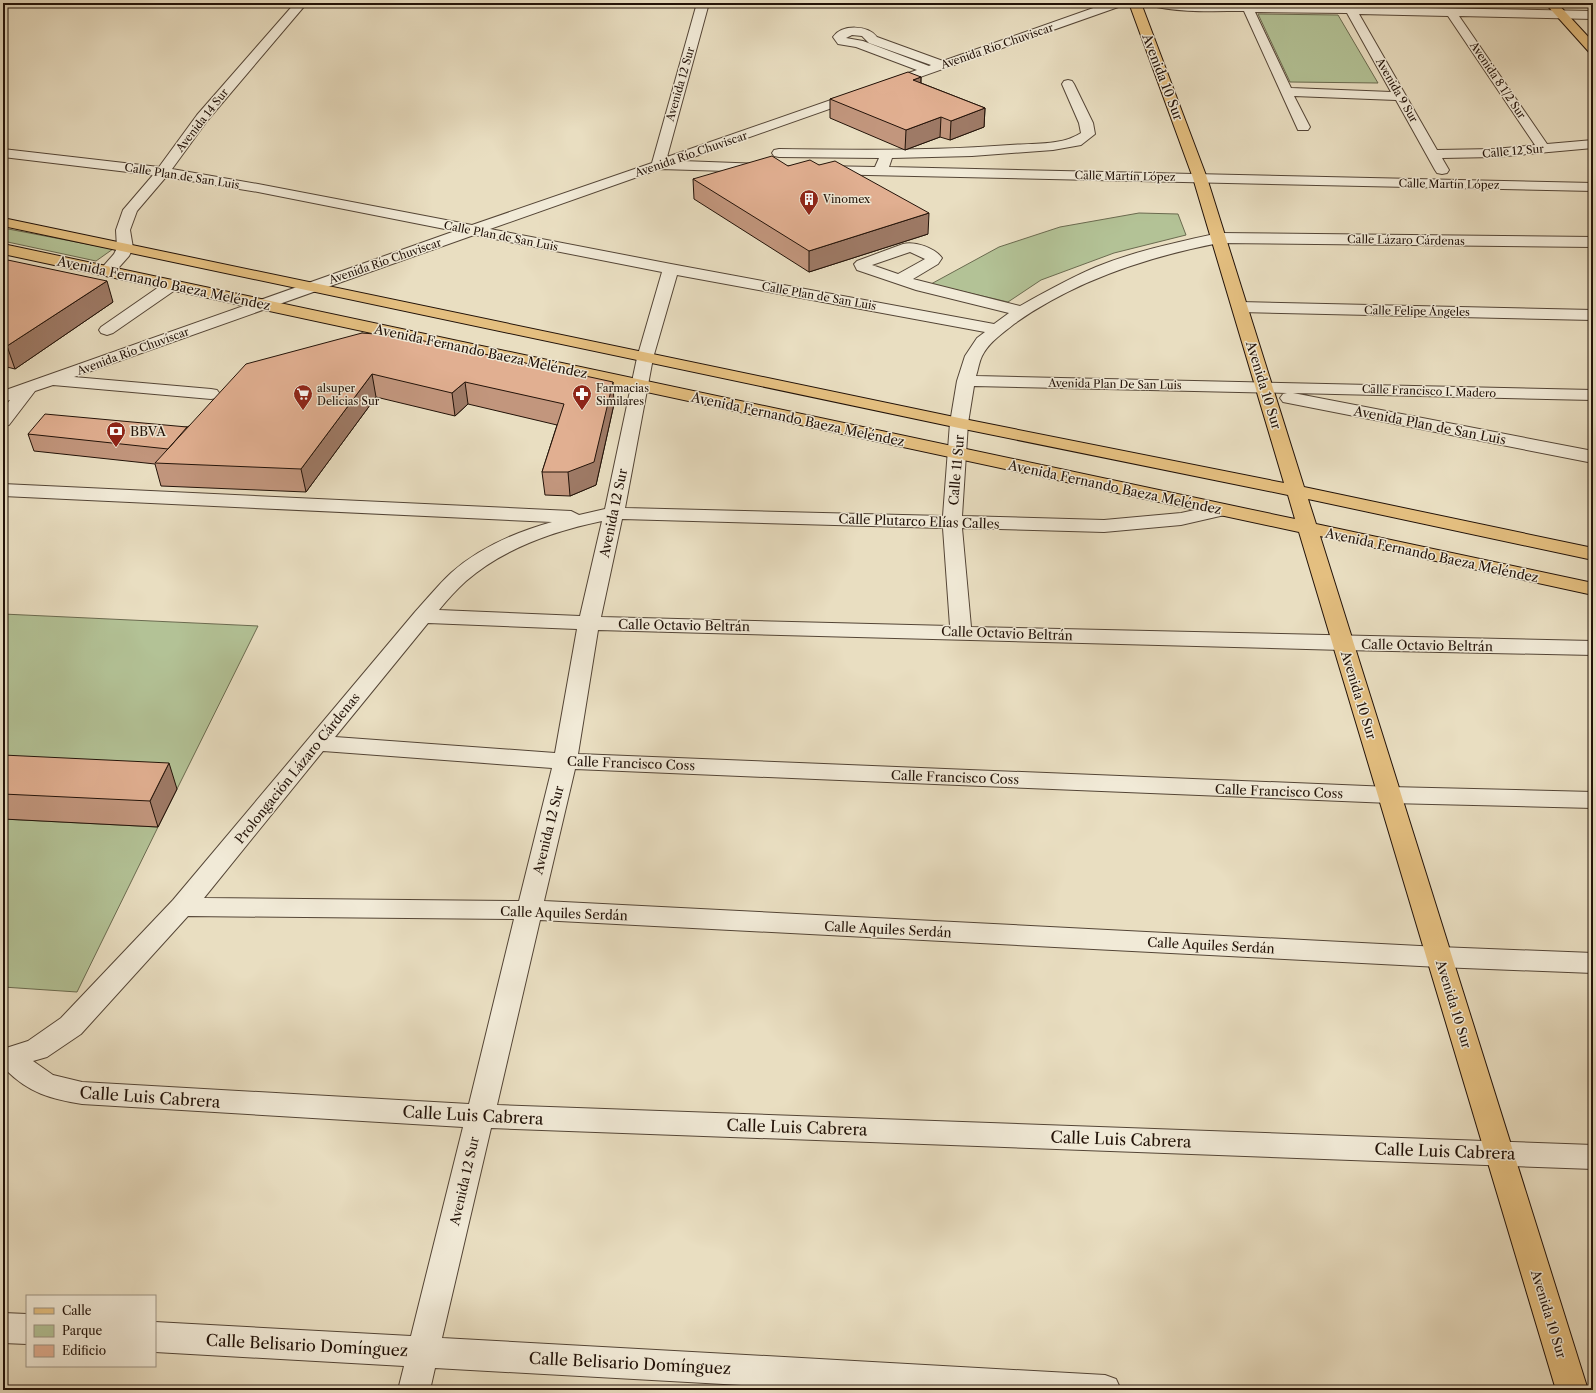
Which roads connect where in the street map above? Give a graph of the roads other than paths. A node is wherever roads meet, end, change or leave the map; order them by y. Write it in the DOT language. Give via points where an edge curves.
graph roads {
  1 [pos="301,3"];
  2 [pos="703,3"];
  3 [pos="992,3"];
  4 [pos="1111,3"];
  5 [pos="1120,3"];
  6 [pos="1134,3"];
  7 [pos="1152,3"];
  8 [pos="1551,3"];
  9 [pos="1248,8"];
  10 [pos="1352,10"];
  11 [pos="1451,12"];
  12 [pos="1561,14"];
  13 [pos="1593,15"];
  14 [pos="1593,49"];
  15 [pos="942,66"];
  16 [pos="928,70"];
  17 [pos="1068,84"];
  18 [pos="1286,92"];
  19 [pos="1400,96"];
  20 [pos="1303,127"];
  21 [pos="1593,144"];
  22 [pos="1544,148"];
  23 [pos="3,153"];
  24 [pos="779,153"];
  25 [pos="887,154"];
  26 [pos="1433,154"];
  27 [pos="658,165"];
  28 [pos="778,168"];
  29 [pos="810,169"];
  30 [pos="1442,170"];
  31 [pos="882,171"];
  32 [pos="163,172"];
  33 [pos="1200,178"];
  34 [pos="1593,187"];
  35 [pos="3,222"];
  36 [pos="472,230"];
  37 [pos="1219,238"];
  38 [pos="1593,242"];
  39 [pos="125,248"];
  40 [pos="3,249"];
  41 [pos="671,269"];
  42 [pos="107,271"];
  43 [pos="899,280"];
  44 [pos="172,285"];
  45 [pos="312,287"];
  46 [pos="262,304"];
  47 [pos="1240,307"];
  48 [pos="1022,311"];
  49 [pos="1593,315"];
  50 [pos="378,329"];
  51 [pos="997,329"];
  52 [pos="107,330"];
  53 [pos="349,339"];
  54 [pos="645,358"];
  55 [pos="52,380"];
  56 [pos="966,380"];
  57 [pos="640,385"];
  58 [pos="28,389"];
  59 [pos="1266,390"];
  60 [pos="211,394"];
  61 [pos="1593,395"];
  62 [pos="3,398"];
  63 [pos="3,421"];
  64 [pos="959,424"];
  65 [pos="957,453"];
  66 [pos="1593,458"];
  67 [pos="3,490"];
  68 [pos="1297,491"];
  69 [pos="1222,510"];
  70 [pos="614,513"];
  71 [pos="586,518"];
  72 [pos="952,522"];
  73 [pos="1307,528"];
  74 [pos="1593,554"];
  75 [pos="1593,589"];
  76 [pos="422,616"];
  77 [pos="589,622"];
  78 [pos="961,632"];
  79 [pos="1343,643"];
  80 [pos="1593,648"];
  81 [pos="317,743"];
  82 [pos="565,761"];
  83 [pos="1390,795"];
  84 [pos="1593,800"];
  85 [pos="182,907"];
  86 [pos="529,910"];
  87 [pos="1439,957"];
  88 [pos="1593,963"];
  89 [pos="7,1059"];
  90 [pos="480,1116"];
  91 [pos="1499,1152"];
  92 [pos="1593,1157"];
  93 [pos="3,1328"];
  94 [pos="26,1329"];
  95 [pos="156,1336"];
  96 [pos="423,1352"];
  97 [pos="414,1390"];
  98 [pos="1105,1390"];
  99 [pos="1572,1390"];
  1 -- 32 [label="street, Avenida 14 Sur" via="202,118"];
  2 -- 27 [label="street, Avenida 12 Sur"];
  3 -- 4 [label="street"];
  5 -- 15 [label="street, Avenida Río Chuviscar"];
  6 -- 33 [label="main road, Avenida 10 Sur"];
  7 -- 9 [label="street"];
  8 -- 12 [label="main road"];
  9 -- 10 [label="street"];
  9 -- 18 [label="street"];
  10 -- 11 [label="street"];
  10 -- 19 [label="street, Avenida 9 Sur"];
  11 -- 12 [label="street"];
  11 -- 22 [label="street, Avenida 8 1/2 Sur"];
  12 -- 13 [label="street"];
  12 -- 14 [label="main road"];
  15 -- 16 [label="street, Avenida Río Chuviscar"];
  15 -- 16 [label="street" via="873,40 868,34 847,32 839,37 842,41 859,44"];
  16 -- 27 [label="street, Avenida Río Chuviscar"];
  17 -- 25 [label="street" via="1086,123 1088,134 1076,142 972,152"];
  18 -- 19 [label="street"];
  18 -- 20 [label="street"];
  19 -- 26 [label="street, Avenida 9 Sur"];
  21 -- 22 [label="street, Calle 12 Sur"];
  22 -- 26 [label="street, Calle 12 Sur" via="1495,153"];
  23 -- 32 [label="street, Calle Plan de San Luis"];
  24 -- 25 [label="street"];
  25 -- 31 [label="street"];
  26 -- 30 [label="street, Avenida 9 Sur"];
  27 -- 28 [label="street"];
  27 -- 36 [label="street, Avenida Río Chuviscar"];
  29 -- 31 [label="street, Calle Martín López"];
  31 -- 33 [label="street, Calle Martín López"];
  32 -- 36 [label="street, Calle Plan de San Luis"];
  32 -- 39 [label="street, Avenida 14 Sur" via="130,210 123,230"];
  33 -- 34 [label="street, Calle Martín López"];
  33 -- 37 [label="main road, Avenida 10 Sur"];
  35 -- 39 [label="main road, Avenida Fernando Baeza Meléndez"];
  36 -- 41 [label="street, Calle Plan de San Luis"];
  36 -- 45 [label="street, Avenida Río Chuviscar"];
  37 -- 38 [label="street, Calle Lázaro Cárdenas"];
  37 -- 47 [label="main road, Avenida 10 Sur"];
  37 -- 48 [label="street" via="1178,246 1103,270"];
  39 -- 42 [label="street"];
  39 -- 45 [label="main road, Avenida Fernando Baeza Meléndez"];
  40 -- 42 [label="main road, Avenida Fernando Baeza Meléndez"];
  41 -- 51 [label="street, Calle Plan de San Luis"];
  41 -- 54 [label="street, Avenida 12 Sur"];
  42 -- 44 [label="main road, Avenida Fernando Baeza Meléndez"];
  43 -- 48 [label="street"];
  44 -- 46 [label="main road, Avenida Fernando Baeza Meléndez"];
  44 -- 52 [label="street"];
  45 -- 46 [label="street, Avenida Río Chuviscar"];
  45 -- 54 [label="main road, Avenida Fernando Baeza Meléndez"];
  46 -- 50 [label="main road, Avenida Fernando Baeza Meléndez"];
  46 -- 55 [label="street, Avenida Río Chuvíscar"];
  47 -- 49 [label="street, Calle Felipe Ángeles"];
  47 -- 59 [label="main road, Avenida 10 Sur"];
  48 -- 51 [label="street"];
  50 -- 53 [label="street"];
  50 -- 57 [label="main road, Avenida Fernando Baeza Meléndez"];
  51 -- 56 [label="street" via="973,356"];
  54 -- 57 [label="street, Avenida 12 Sur"];
  54 -- 64 [label="main road, Avenida Fernando Baeza Meléndez"];
  55 -- 58 [label="street, Avenida Río Chuvíscar"];
  55 -- 60 [label="street"];
  56 -- 59 [label="street, Avenida Plan De San Luis"];
  56 -- 64 [label="street, Calle 11 Sur"];
  57 -- 65 [label="main road, Avenida Fernando Baeza Meléndez"];
  57 -- 70 [label="street, Avenida 12 Sur"];
  58 -- 62 [label="street, Avenida Río Chuvíscar"];
  58 -- 63 [label="street"];
  59 -- 61 [label="street, Calle Francisco I. Madero"];
  59 -- 66 [label="street, Avenida Plan de San Luis"];
  59 -- 68 [label="main road, Avenida 10 Sur"];
  64 -- 65 [label="street, Calle 11 Sur"];
  64 -- 68 [label="main road, Avenida Fernando Baeza Meléndez"];
  65 -- 69 [label="main road, Avenida Fernando Baeza Meléndez"];
  65 -- 72 [label="street, Calle 11 Sur"];
  67 -- 71 [label="street"];
  68 -- 73 [label="main road, Avenida 10 Sur"];
  68 -- 74 [label="main road, Avenida Fernando Baeza Meléndez"];
  69 -- 72 [label="street, Calle Plutarco Elías Calles" via="1181,519 1104,526"];
  69 -- 73 [label="main road, Avenida Fernando Baeza Meléndez"];
  70 -- 71 [label="street, Prolongación Lázaro Cárdenas"];
  70 -- 72 [label="street, Calle Plutarco Elías Calles"];
  70 -- 77 [label="street, Avenida 12 Sur"];
  71 -- 76 [label="street, Prolongación Lázaro Cárdenas" via="539,532 494,552 460,576"];
  72 -- 78 [label="street, Calle 11 Sur"];
  73 -- 75 [label="main road, Avenida Fernando Baeza Meléndez"];
  73 -- 79 [label="main road, Avenida 10 Sur"];
  76 -- 77 [label="street, Calle Octavio Beltrán"];
  76 -- 81 [label="street, Prolongación Lázaro Cárdenas"];
  77 -- 78 [label="street, Calle Octavio Beltrán"];
  77 -- 82 [label="street, Avenida 12 Sur"];
  78 -- 79 [label="street, Calle Octavio Beltrán"];
  79 -- 80 [label="street, Calle Octavio Beltrán"];
  79 -- 83 [label="main road, Avenida 10 Sur"];
  81 -- 82 [label="street, Calle Francisco Coss"];
  81 -- 85 [label="street, Prolongación Lázaro Cárdenas"];
  82 -- 83 [label="street, Calle Francisco Coss"];
  82 -- 86 [label="street, Avenida 12 Sur"];
  83 -- 84 [label="street, Calle Francisco Coss"];
  83 -- 87 [label="main road, Avenida 10 Sur"];
  85 -- 86 [label="street, Calle Aquiles Serdán"];
  85 -- 89 [label="street, Prolongación Lázaro Cárdenas" via="71,1026 37,1049"];
  86 -- 87 [label="street, Calle Aquiles Serdán"];
  86 -- 90 [label="street, Avenida 12 Sur"];
  87 -- 88 [label="street, Calle Aquiles Serdán"];
  87 -- 91 [label="main road, Avenida 10 Sur"];
  89 -- 90 [label="street, Calle Luis Cabrera" via="42,1084 82,1094"];
  90 -- 91 [label="street, Calle Luis Cabrera"];
  90 -- 96 [label="street, Avenida 12 Sur"];
  91 -- 92 [label="street, Calle Luis Cabrera"];
  91 -- 99 [label="main road, Avenida 10 Sur"];
  93 -- 94 [label="street"];
  95 -- 96 [label="street, Calle Belisario Domínguez"];
  96 -- 97 [label="street, Avenida 12 Sur"];
  96 -- 98 [label="street, Calle Belisario Domínguez"];
}
